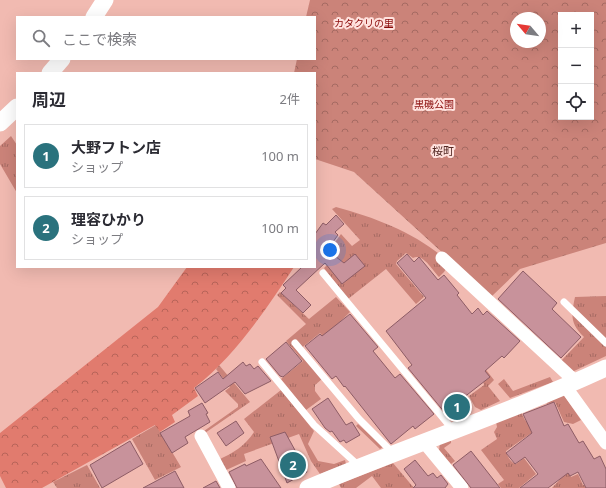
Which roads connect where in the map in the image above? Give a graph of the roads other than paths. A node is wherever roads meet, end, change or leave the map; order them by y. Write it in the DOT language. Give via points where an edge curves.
graph roads {
  1 [pos="105,0"];
  2 [pos="95,16"];
  3 [pos="61,60"];
  4 [pos="51,72"];
  5 [pos="16,108"];
  6 [pos="0,123"];
  7 [pos="442,258"];
  8 [pos="323,274"];
  9 [pos="564,302"];
  10 [pos="295,342"];
  11 [pos="606,343"];
  12 [pos="262,362"];
  13 [pos="606,368"];
  14 [pos="570,384"];
  15 [pos="453,430"];
  16 [pos="201,436"];
  17 [pos="424,442"];
  18 [pos="606,443"];
  19 [pos="393,453"];
  20 [pos="359,466"];
  21 [pos="313,487"];
  22 [pos="229,488"];
  23 [pos="462,488"];
  1 -- 2 [label="street"];
  3 -- 4 [label="street"];
  5 -- 6 [label="street"];
  7 -- 14 [label="street"];
  8 -- 15 [label="lane"];
  9 -- 11 [label="lane"];
  10 -- 19 [label="lane" via="359,419"];
  12 -- 20 [label="lane" via="314,425"];
  13 -- 14 [label="street"];
  14 -- 15 [label="street"];
  14 -- 18 [label="street"];
  15 -- 17 [label="street"];
  16 -- 22 [label="street"];
  17 -- 19 [label="street"];
  17 -- 23 [label="street"];
  19 -- 20 [label="street"];
  20 -- 21 [label="street"];
}
